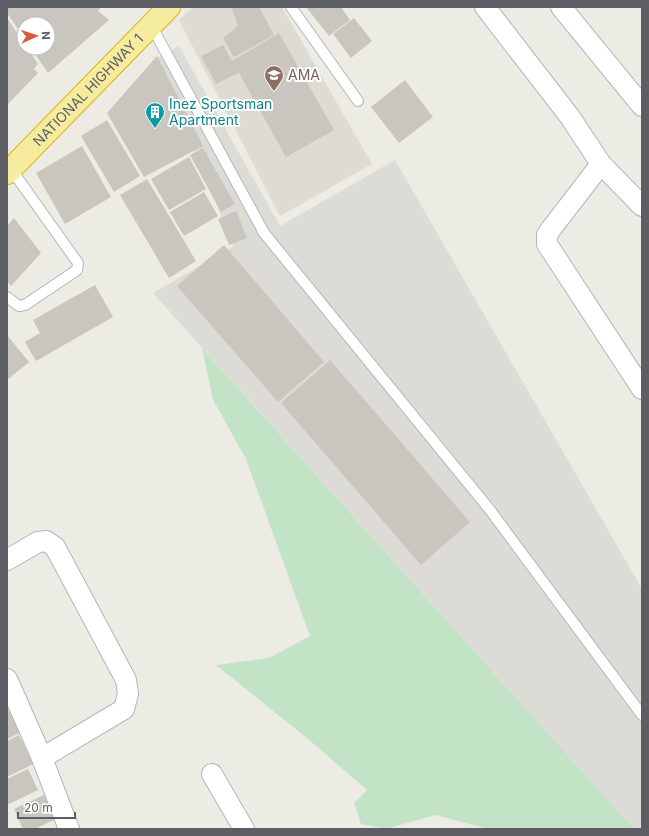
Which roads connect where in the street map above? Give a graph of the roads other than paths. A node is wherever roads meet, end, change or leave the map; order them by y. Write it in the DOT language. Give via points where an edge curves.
graph roads {
  1 [pos="169,7"];
  2 [pos="290,7"];
  3 [pos="485,7"];
  4 [pos="561,7"];
  5 [pos="152,25"];
  6 [pos="358,101"];
  7 [pos="642,106"];
  8 [pos="602,164"];
  9 [pos="9,171"];
  10 [pos="642,206"];
  11 [pos="7,297"];
  12 [pos="642,389"];
  13 [pos="7,560"];
  14 [pos="7,679"];
  15 [pos="642,715"];
  16 [pos="42,758"];
  17 [pos="212,774"];
  18 [pos="69,829"];
  19 [pos="244,829"];
  1 -- 5 [label="highway, NATIONAL HIGHWAY 1"];
  2 -- 6 [label="lane"];
  3 -- 8 [label="street" via="570,117"];
  4 -- 7 [label="street"];
  5 -- 9 [label="highway, NATIONAL HIGHWAY 1"];
  5 -- 15 [label="lane" via="264,233 490,510"];
  8 -- 10 [label="street"];
  8 -- 12 [label="street" via="551,229 547,235 547,244"];
  9 -- 11 [label="lane" via="79,267 25,306 19,306"];
  13 -- 16 [label="street" via="38,542 46,541 55,547 126,680 128,694 124,709"];
  14 -- 16 [label="street"];
  16 -- 18 [label="street"];
  17 -- 19 [label="street"];
}
